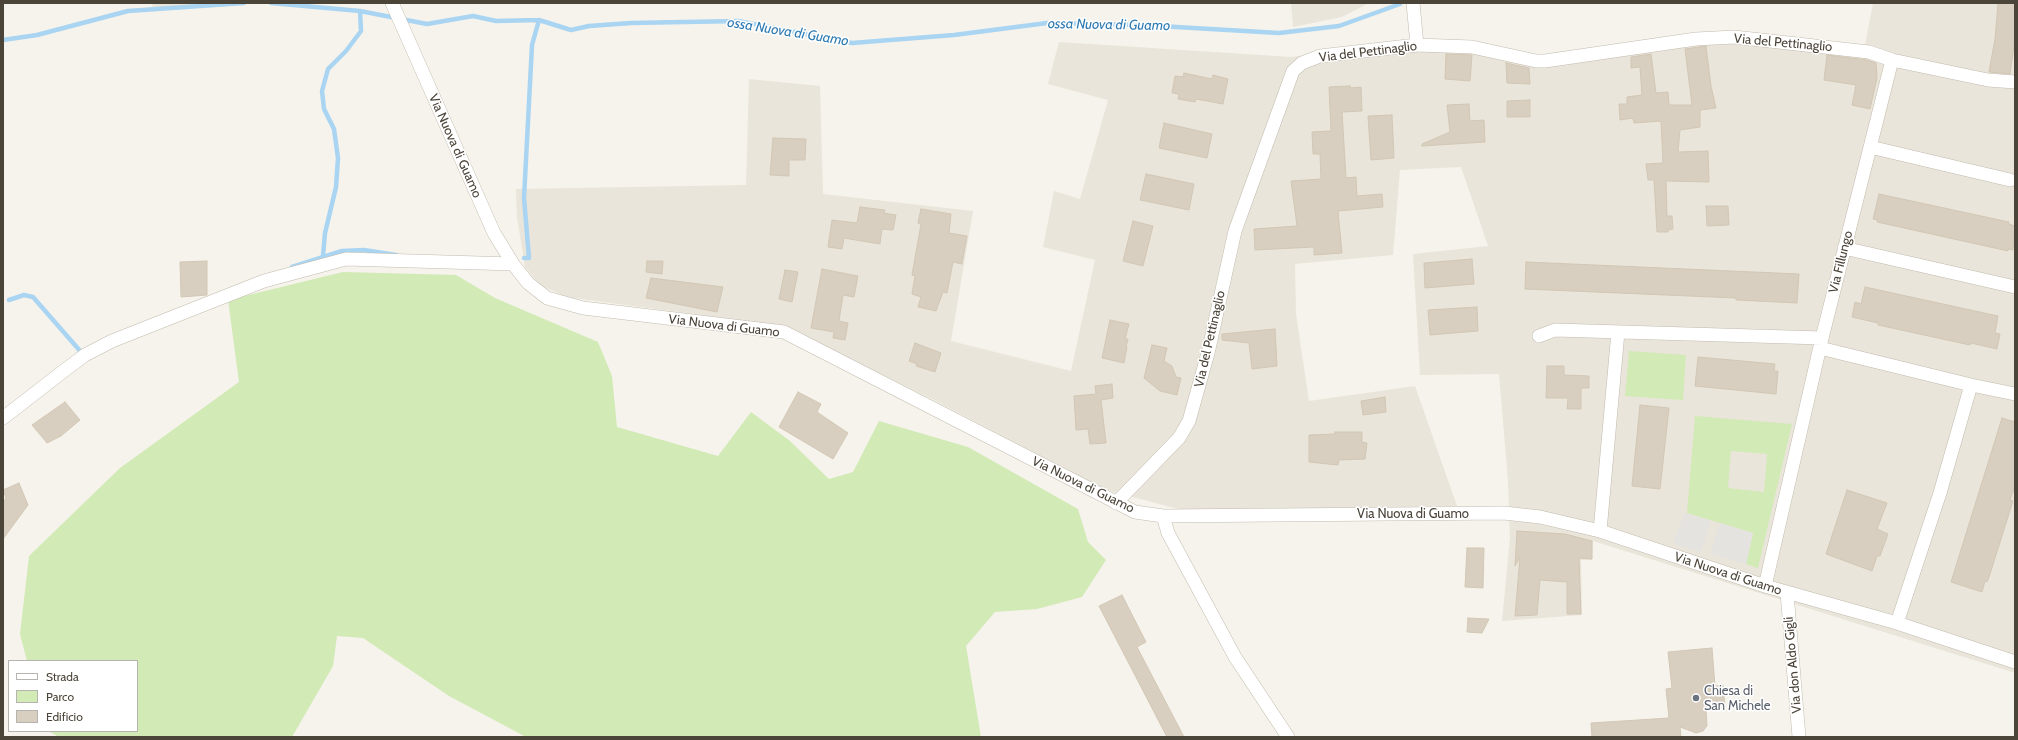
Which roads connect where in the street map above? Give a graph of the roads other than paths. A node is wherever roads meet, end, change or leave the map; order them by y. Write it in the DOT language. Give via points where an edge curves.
graph roads {
  1 [pos="1413,3"];
  2 [pos="393,6"];
  3 [pos="1417,45"];
  4 [pos="1892,60"];
  5 [pos="2015,82"];
  6 [pos="1870,147"];
  7 [pos="2010,180"];
  8 [pos="1844,248"];
  9 [pos="512,264"];
  10 [pos="2015,287"];
  11 [pos="1618,332"];
  12 [pos="1539,336"];
  13 [pos="1821,343"];
  14 [pos="1971,385"];
  15 [pos="2015,394"];
  16 [pos="3,418"];
  17 [pos="1116,503"];
  18 [pos="1163,516"];
  19 [pos="1600,532"];
  20 [pos="1765,586"];
  21 [pos="1787,593"];
  22 [pos="1898,623"];
  23 [pos="2015,662"];
  24 [pos="1288,737"];
  25 [pos="1799,737"];
  1 -- 3 [label="street"];
  2 -- 9 [label="street, Via Nuova di Guamo" via="494,233"];
  3 -- 4 [label="street, Via del Pettinaglio" via="1472,47 1545,61 1696,39 1750,37 1869,52"];
  3 -- 17 [label="street, Via del Pettinaglio" via="1320,56 1302,63 1293,71 1234,231 1208,352 1189,421 1179,438"];
  4 -- 5 [label="street" via="1988,80"];
  4 -- 6 [label="street, Via Fillungo"];
  6 -- 7 [label="street"];
  6 -- 8 [label="street, Via Fillungo"];
  8 -- 10 [label="street"];
  8 -- 13 [label="street, Via Fillungo"];
  9 -- 16 [label="street" via="346,258 264,281 112,341 85,355"];
  9 -- 17 [label="street, Via Nuova di Guamo" via="528,283 547,298 583,308 784,332"];
  11 -- 12 [label="street" via="1555,330"];
  11 -- 13 [label="street"];
  11 -- 19 [label="street"];
  13 -- 14 [label="street"];
  13 -- 20 [label="street, Via Fillungo"];
  14 -- 15 [label="street"];
  14 -- 22 [label="street" via="1940,493"];
  17 -- 18 [label="street, Via Nuova di Guamo" via="1135,512"];
  18 -- 19 [label="street, Via Nuova di Guamo" via="1504,513 1540,517"];
  18 -- 24 [label="street" via="1168,533 1235,657"];
  19 -- 20 [label="street, Via Nuova di Guamo"];
  20 -- 21 [label="street, Via Nuova di Guamo"];
  21 -- 22 [label="street, Via Nuova di Guamo"];
  21 -- 25 [label="street, Via don Aldo Gigli"];
  22 -- 23 [label="street, Via Nuova di Guamo"];
}
